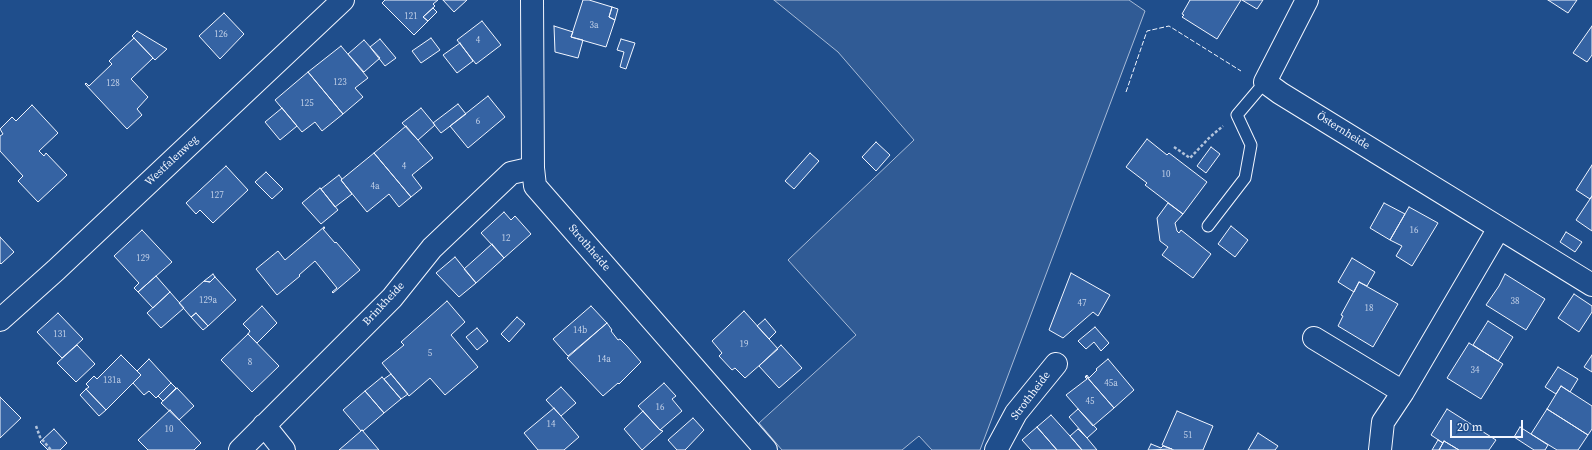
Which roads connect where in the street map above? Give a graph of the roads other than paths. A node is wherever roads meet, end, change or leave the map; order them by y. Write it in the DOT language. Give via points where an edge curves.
graph roads {
  1 [pos="343,0"];
  2 [pos="532,0"];
  3 [pos="1307,0"];
  4 [pos="1265,82"];
  5 [pos="533,168"];
  6 [pos="1208,226"];
  7 [pos="1499,228"];
  8 [pos="1592,285"];
  9 [pos="0,320"];
  10 [pos="1314,338"];
  11 [pos="1056,364"];
  12 [pos="1403,392"];
  13 [pos="264,425"];
  14 [pos="240,450"];
  15 [pos="284,450"];
  16 [pos="766,450"];
  17 [pos="996,450"];
  18 [pos="1380,450"];
  1 -- 9 [label="street, Westfalenweg"];
  2 -- 5 [label="street, Strothheide"];
  3 -- 4 [label="street"];
  4 -- 6 [label="lane" via="1238,114 1251,145 1245,178"];
  4 -- 7 [label="street, Östernheide"];
  5 -- 13 [label="street, Brinkheide" via="511,173 432,248 392,298"];
  5 -- 16 [label="street, Strothheide" via="535,186"];
  7 -- 8 [label="street, Östernheide"];
  7 -- 12 [label="street"];
  10 -- 12 [label="street"];
  11 -- 17 [label="street, Strothheide" via="1016,413"];
  12 -- 18 [label="street" via="1383,422"];
  13 -- 14 [label="street, Brinkheide"];
  13 -- 15 [label="street"];
}
